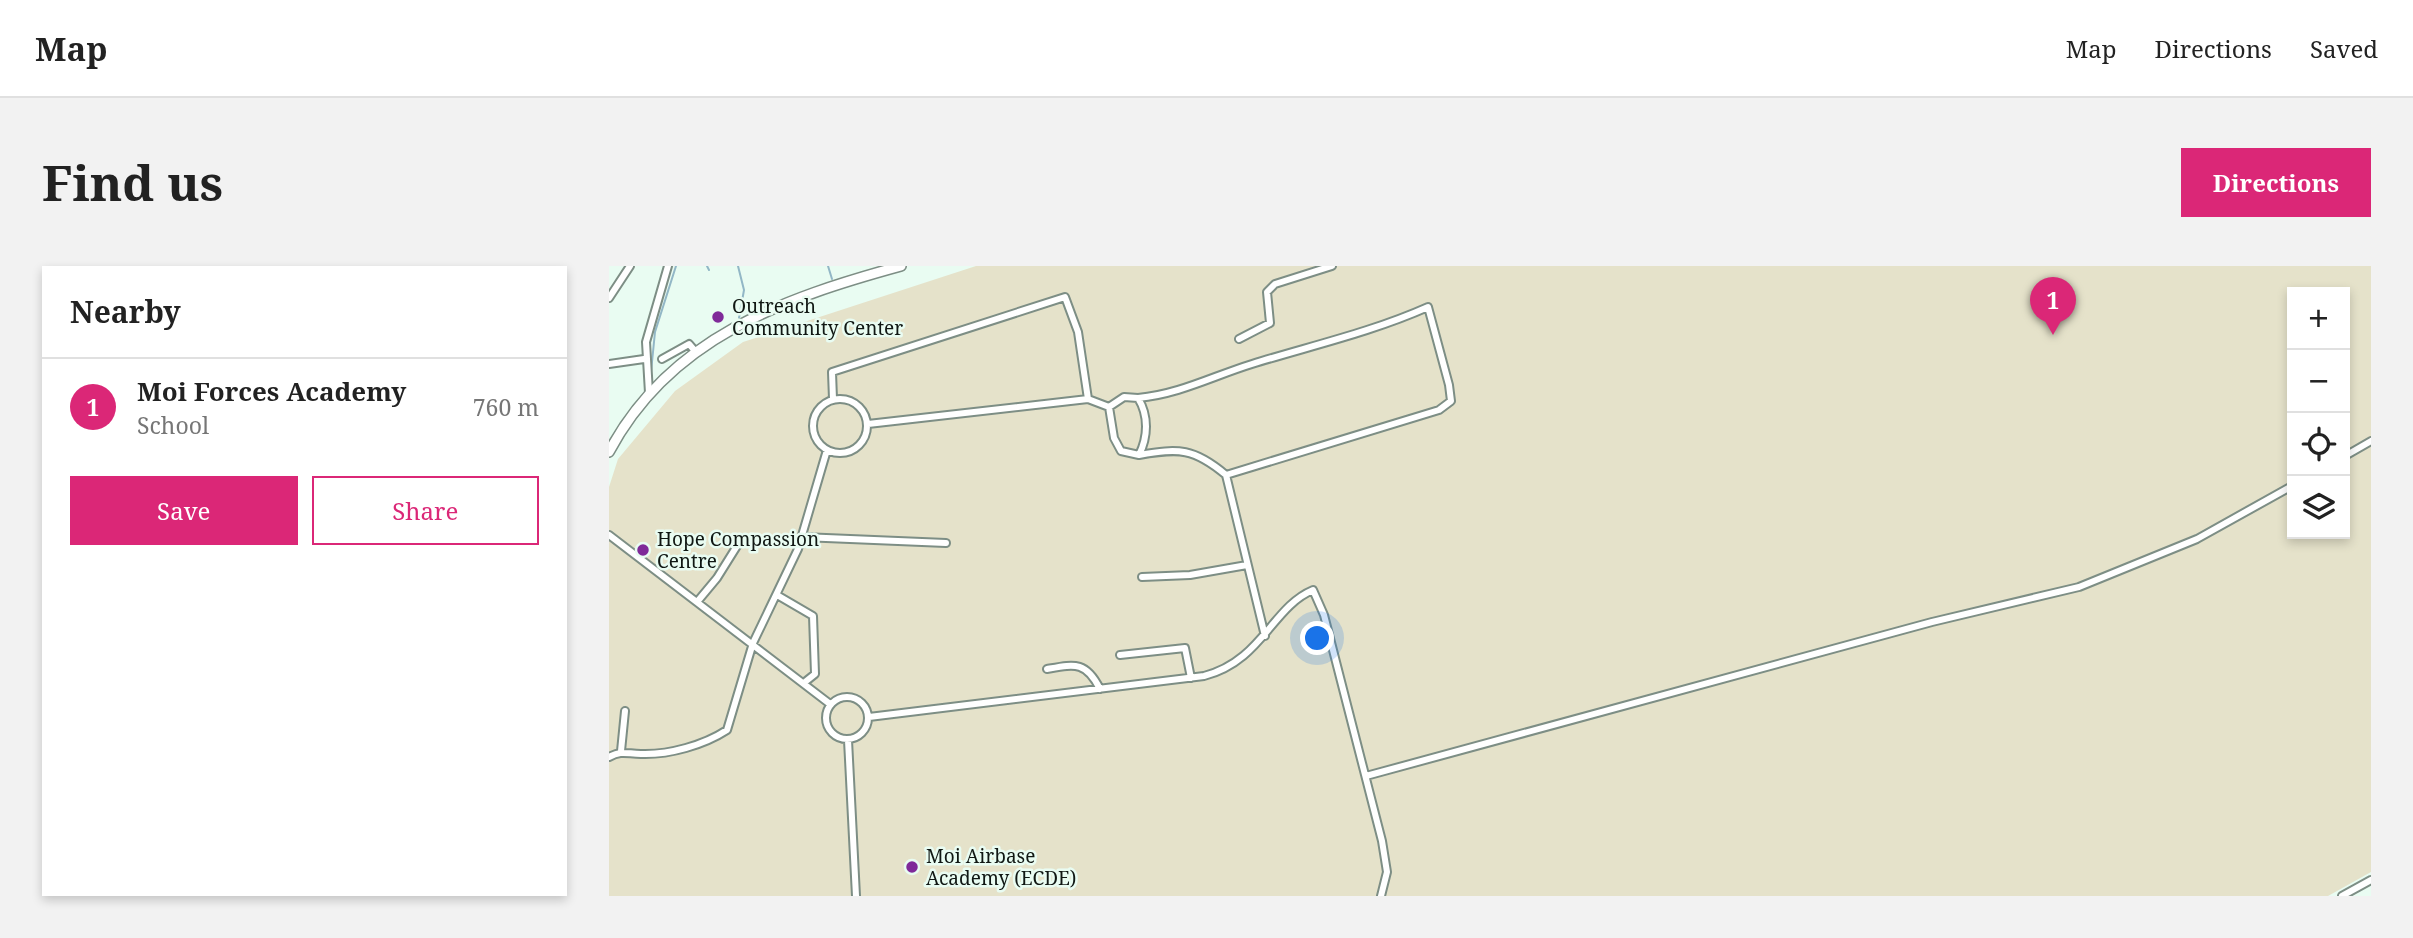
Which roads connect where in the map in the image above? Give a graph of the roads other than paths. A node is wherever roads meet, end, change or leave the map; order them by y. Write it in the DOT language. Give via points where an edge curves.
graph roads {
  1 [pos="630,266"];
  2 [pos="677,266"];
  3 [pos="901,266"];
  4 [pos="1332,266"];
  5 [pos="668,267"];
  6 [pos="609,298"];
  7 [pos="1239,339"];
  8 [pos="695,351"];
  9 [pos="644,359"];
  10 [pos="662,359"];
  11 [pos="609,364"];
  12 [pos="649,393"];
  13 [pos="1138,398"];
  14 [pos="833,399"];
  15 [pos="1088,399"];
  16 [pos="1109,407"];
  17 [pos="869,424"];
  18 [pos="2371,441"];
  19 [pos="827,450"];
  20 [pos="609,452"];
  21 [pos="2350,453"];
  22 [pos="1139,454"];
  23 [pos="1226,475"];
  24 [pos="2287,489"];
  25 [pos="609,535"];
  26 [pos="802,537"];
  27 [pos="742,538"];
  28 [pos="946,543"];
  29 [pos="1247,565"];
  30 [pos="1142,577"];
  31 [pos="777,595"];
  32 [pos="698,602"];
  33 [pos="1265,636"];
  34 [pos="753,643"];
  35 [pos="1120,655"];
  36 [pos="1047,669"];
  37 [pos="1191,678"];
  38 [pos="804,682"];
  39 [pos="1100,689"];
  40 [pos="830,704"];
  41 [pos="625,711"];
  42 [pos="869,717"];
  43 [pos="848,740"];
  44 [pos="621,751"];
  45 [pos="609,757"];
  46 [pos="1366,776"];
  47 [pos="2371,880"];
  48 [pos="2354,893"];
  49 [pos="856,896"];
  50 [pos="1381,896"];
  51 [pos="2343,896"];
  1 -- 6 [label="street"];
  2 -- 5 [label="street"];
  3 -- 8 [label="main road" via="750,319"];
  4 -- 7 [label="street" via="1275,284 1267,292 1270,323"];
  5 -- 9 [label="street" via="649,324"];
  8 -- 10 [label="street" via="689,344"];
  8 -- 12 [label="main road"];
  9 -- 11 [label="street"];
  9 -- 12 [label="street"];
  12 -- 20 [label="main road"];
  13 -- 16 [label="street" via="1124,397"];
  13 -- 22 [label="street" via="1145,409 1146,441"];
  13 -- 23 [label="street" via="1200,386 1233,370 1428,307 1451,401 1439,410"];
  14 -- 15 [label="street" via="832,372 1065,297 1078,332"];
  14 -- 17 [label="street" via="856,403"];
  14 -- 19 [label="street" via="820,407 813,430 815,441"];
  15 -- 16 [label="street"];
  15 -- 17 [label="street"];
  16 -- 22 [label="street" via="1121,451"];
  17 -- 19 [label="street" via="858,447"];
  18 -- 21 [label="street"];
  19 -- 26 [label="street"];
  22 -- 23 [label="street" via="1189,451"];
  23 -- 29 [label="street"];
  24 -- 46 [label="street" via="2197,539 2079,587 1918,626"];
  25 -- 32 [label="street"];
  26 -- 28 [label="street"];
  26 -- 31 [label="street"];
  27 -- 32 [label="street"];
  29 -- 30 [label="street"];
  29 -- 33 [label="street"];
  31 -- 34 [label="street"];
  31 -- 38 [label="street" via="813,616 815,674"];
  32 -- 34 [label="street"];
  33 -- 37 [label="street" via="1225,671"];
  33 -- 46 [label="street" via="1313,590 1324,615"];
  34 -- 38 [label="street"];
  34 -- 44 [label="street" via="727,730 677,749 642,754"];
  35 -- 37 [label="street" via="1185,648"];
  36 -- 39 [label="street" via="1074,664 1092,673"];
  37 -- 39 [label="street"];
  38 -- 40 [label="street"];
  39 -- 42 [label="street"];
  40 -- 42 [label="street" via="849,696 859,699"];
  40 -- 43 [label="street" via="825,723 838,738"];
  41 -- 44 [label="street"];
  42 -- 43 [label="street" via="863,733"];
  43 -- 49 [label="street"];
  44 -- 45 [label="street"];
  46 -- 50 [label="street" via="1387,872"];
  47 -- 48 [label="street"];
  48 -- 51 [label="street"];
}
